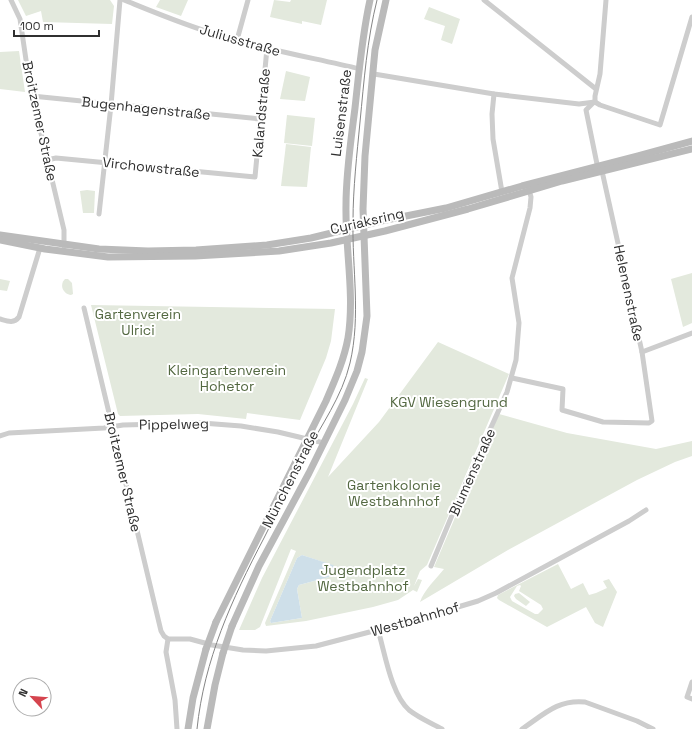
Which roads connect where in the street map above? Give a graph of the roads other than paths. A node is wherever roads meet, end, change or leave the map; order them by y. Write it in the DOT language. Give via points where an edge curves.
graph roads {
  1 [pos="11,0"];
  2 [pos="120,0"];
  3 [pos="124,0"];
  4 [pos="248,0"];
  5 [pos="370,0"];
  6 [pos="386,0"];
  7 [pos="484,0"];
  8 [pos="606,0"];
  9 [pos="692,17"];
  10 [pos="237,40"];
  11 [pos="267,48"];
  12 [pos="360,69"];
  13 [pos="374,74"];
  14 [pos="596,89"];
  15 [pos="494,94"];
  16 [pos="32,96"];
  17 [pos="595,102"];
  18 [pos="111,105"];
  19 [pos="260,119"];
  20 [pos="692,141"];
  21 [pos="692,149"];
  22 [pos="47,160"];
  23 [pos="105,162"];
  24 [pos="599,170"];
  25 [pos="255,178"];
  26 [pos="529,190"];
  27 [pos="502,192"];
  28 [pos="99,214"];
  29 [pos="364,225"];
  30 [pos="347,229"];
  31 [pos="0,235"];
  32 [pos="364,236"];
  33 [pos="0,240"];
  34 [pos="347,240"];
  35 [pos="41,244"];
  36 [pos="64,248"];
  37 [pos="84,308"];
  38 [pos="0,319"];
  39 [pos="692,333"];
  40 [pos="642,352"];
  41 [pos="512,378"];
  42 [pos="112,427"];
  43 [pos="0,436"];
  44 [pos="308,438"];
  45 [pos="324,443"];
  46 [pos="646,510"];
  47 [pos="431,566"];
  48 [pos="378,630"];
  49 [pos="166,638"];
  50 [pos="692,682"];
  51 [pos="690,698"];
  52 [pos="650,728"];
  53 [pos="178,729"];
  54 [pos="188,729"];
  55 [pos="208,729"];
  56 [pos="442,729"];
  57 [pos="522,729"];
  1 -- 16 [label="street, Broitzemer Straße" via="20,19"];
  2 -- 18 [label="street"];
  3 -- 10 [label="street, Juliusstraße" via="191,26"];
  4 -- 10 [label="street"];
  5 -- 12 [label="main road, Luisenstraße"];
  6 -- 13 [label="main road, Luisenstraße" via="377,37"];
  7 -- 14 [label="street"];
  8 -- 14 [label="street" via="600,74"];
  9 -- 17 [label="street" via="660,125"];
  10 -- 11 [label="street, Juliusstraße"];
  11 -- 12 [label="street, Juliusstraße"];
  11 -- 19 [label="street, Kalandstraße"];
  12 -- 30 [label="main road, Luisenstraße" via="347,177"];
  13 -- 15 [label="street"];
  13 -- 29 [label="main road, Luisenstraße" via="365,156"];
  14 -- 17 [label="street"];
  15 -- 17 [label="street" via="579,104"];
  15 -- 27 [label="street" via="492,138"];
  16 -- 18 [label="street, Bugenhagenstraße"];
  16 -- 22 [label="street, Broitzemer Straße"];
  17 -- 24 [label="street, Helenenstraße" via="586,110"];
  18 -- 19 [label="street, Bugenhagenstraße"];
  18 -- 23 [label="street"];
  19 -- 25 [label="street, Kalandstraße"];
  20 -- 24 [label="main road, Cyriaksring"];
  21 -- 24 [label="main road, Cyriaksring"];
  22 -- 23 [label="street, Virchowstraße" via="56,158"];
  22 -- 36 [label="street, Broitzemer Straße" via="64,230"];
  23 -- 25 [label="street, Virchowstraße"];
  23 -- 28 [label="street"];
  24 -- 26 [label="main road, Cyriaksring"];
  24 -- 27 [label="main road, Cyriaksring"];
  24 -- 40 [label="street, Helenenstraße"];
  26 -- 32 [label="main road, Cyriaksring"];
  26 -- 41 [label="street, Blumenstraße" via="530,208 512,278 520,323"];
  27 -- 29 [label="main road, Cyriaksring" via="446,208"];
  29 -- 30 [label="main road, Cyriaksring"];
  29 -- 32 [label="main road, Luisenstraße"];
  30 -- 34 [label="main road, Luisenstraße"];
  30 -- 36 [label="main road, Cyriaksring" via="267,245 204,250"];
  31 -- 35 [label="main road"];
  32 -- 34 [label="main road, Cyriaksring"];
  32 -- 45 [label="main road, Münchenstraße" via="367,316 363,347 352,383"];
  33 -- 35 [label="main road"];
  34 -- 36 [label="main road, Cyriaksring" via="279,251 222,255 114,257"];
  34 -- 44 [label="main road, Münchenstraße" via="350,301 348,338 339,372"];
  35 -- 36 [label="main road, Cyriaksring"];
  35 -- 38 [label="street" via="19,317 13,322"];
  37 -- 42 [label="street, Broitzemer Straße"];
  39 -- 40 [label="street"];
  40 -- 41 [label="street, Helenenstraße" via="652,417 649,423 603,422 562,410 563,389"];
  41 -- 47 [label="street, Blumenstraße"];
  42 -- 43 [label="street, Pippelweg" via="9,433"];
  42 -- 44 [label="street, Pippelweg" via="208,423"];
  42 -- 49 [label="street, Broitzemer Straße" via="161,631"];
  44 -- 45 [label="street, Pippelweg"];
  44 -- 54 [label="main road, Münchenstraße, bridge" via="216,622 193,698"];
  45 -- 55 [label="main road, Münchenstraße, bridge" via="259,566 232,626 215,685"];
  46 -- 48 [label="street, Westbahnhof" via="490,596"];
  48 -- 49 [label="street, Westbahnhof" via="316,646 266,650 232,649 190,638"];
  48 -- 56 [label="street" via="393,685 400,699 410,711"];
  49 -- 53 [label="street, Broitzemer Straße"];
  50 -- 51 [label="street"];
  52 -- 57 [label="street" via="585,702 577,702 560,704"];
}
